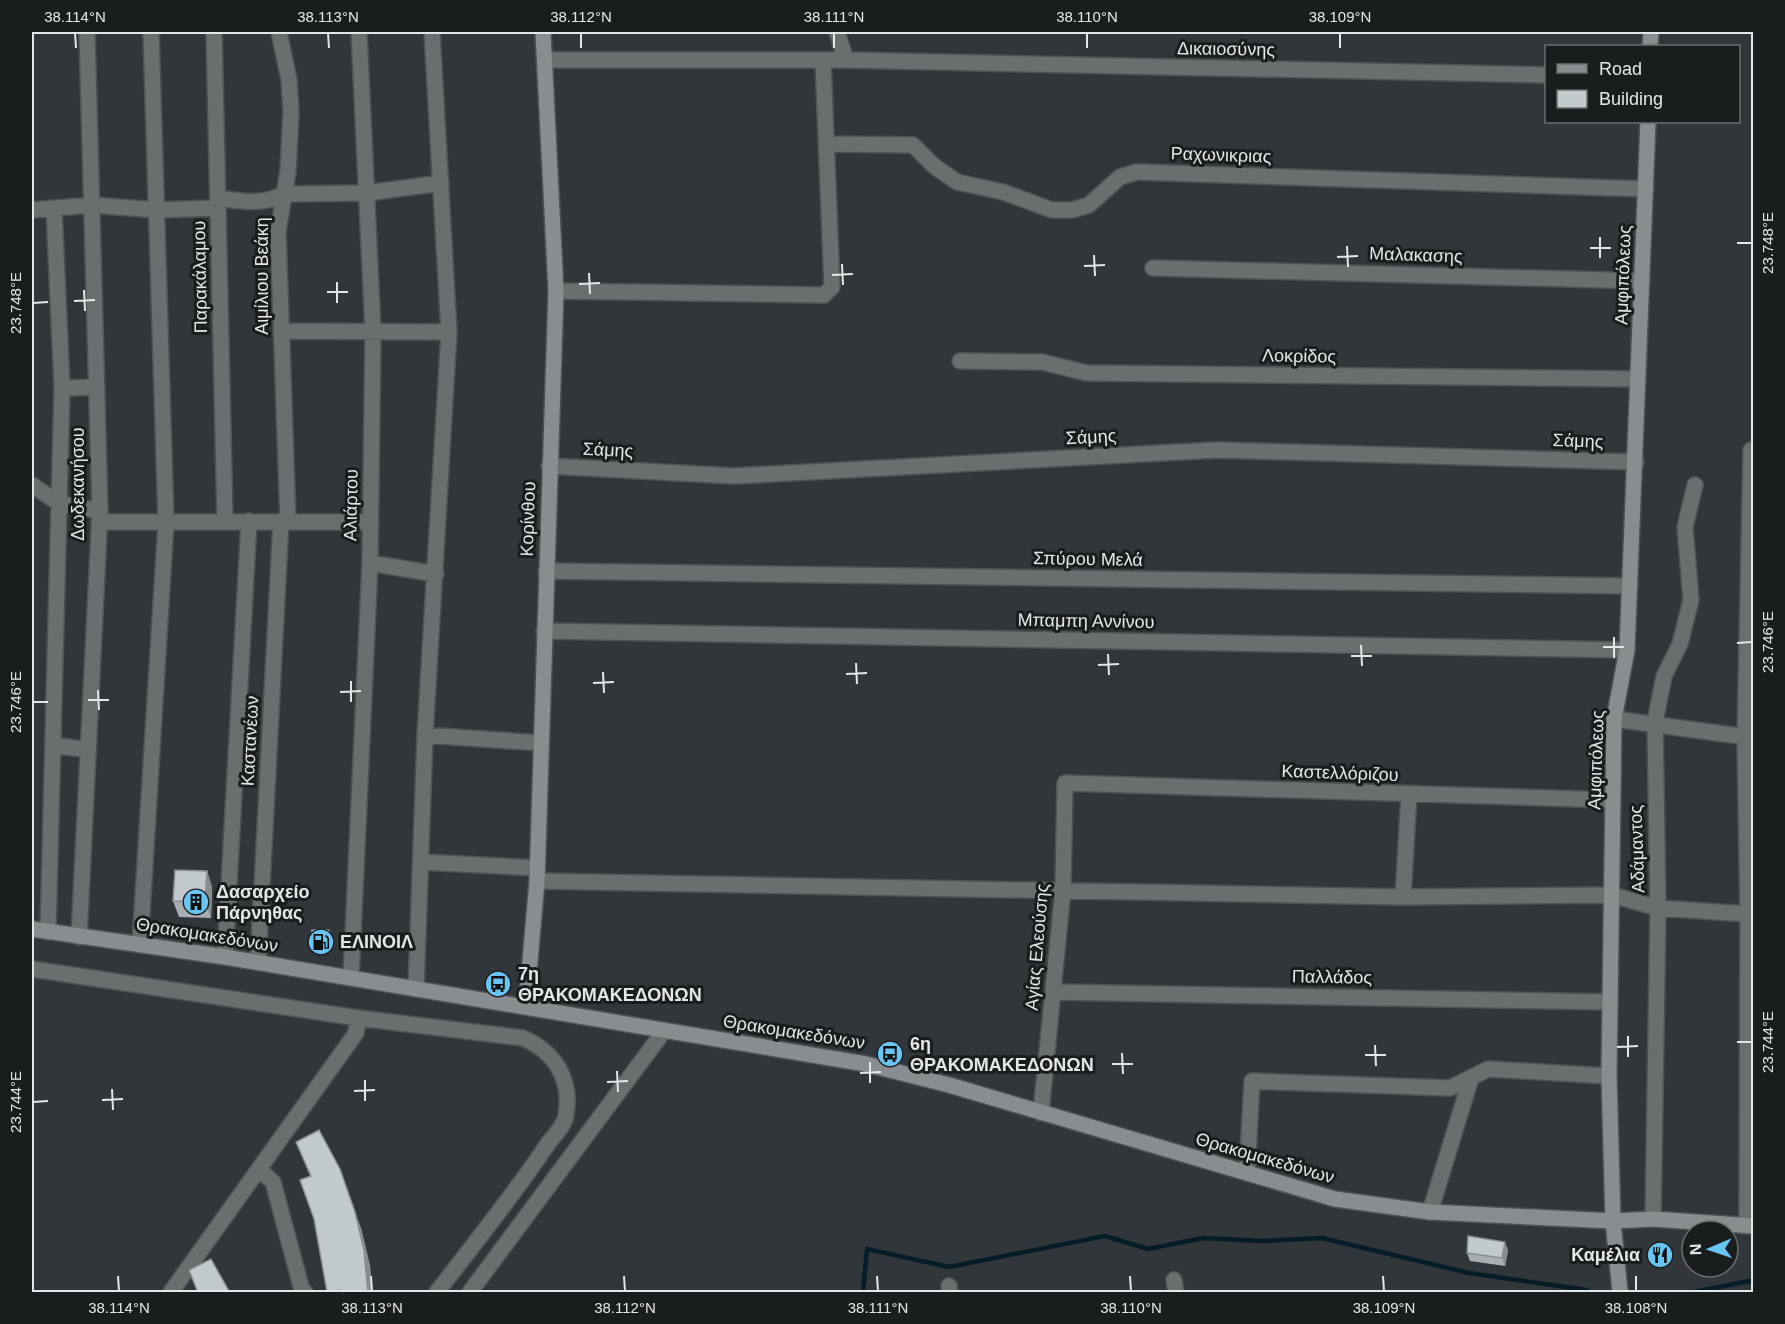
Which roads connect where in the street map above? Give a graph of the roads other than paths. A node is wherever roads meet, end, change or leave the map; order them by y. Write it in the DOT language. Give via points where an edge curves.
graph roads {
  1 [pos="87,32"];
  2 [pos="151,32"];
  3 [pos="214,32"];
  4 [pos="279,32"];
  5 [pos="359,32"];
  6 [pos="432,32"];
  7 [pos="543,32"];
  8 [pos="837,32"];
  9 [pos="545,60"];
  10 [pos="823,60"];
  11 [pos="846,60"];
  12 [pos="1545,75"];
  13 [pos="1648,123"];
  14 [pos="826,144"];
  15 [pos="441,183"];
  16 [pos="1646,189"];
  17 [pos="367,193"];
  18 [pos="283,194"];
  19 [pos="218,203"];
  20 [pos="93,206"];
  21 [pos="54,208"];
  22 [pos="32,210"];
  23 [pos="157,210"];
  24 [pos="1153,268"];
  25 [pos="1642,281"];
  26 [pos="556,291"];
  27 [pos="281,331"];
  28 [pos="373,331"];
  29 [pos="449,332"];
  30 [pos="960,361"];
  31 [pos="1638,379"];
  32 [pos="97,387"];
  33 [pos="62,388"];
  34 [pos="1751,450"];
  35 [pos="1636,462"];
  36 [pos="549,466"];
  37 [pos="32,485"];
  38 [pos="1695,485"];
  39 [pos="60,504"];
  40 [pos="99,516"];
  41 [pos="225,521"];
  42 [pos="249,521"];
  43 [pos="284,521"];
  44 [pos="166,522"];
  45 [pos="371,522"];
  46 [pos="370,563"];
  47 [pos="546,571"];
  48 [pos="436,574"];
  49 [pos="1630,586"];
  50 [pos="544,631"];
  51 [pos="1627,650"];
  52 [pos="1614,719"];
  53 [pos="1655,722"];
  54 [pos="425,735"];
  55 [pos="1749,738"];
  56 [pos="541,742"];
  57 [pos="54,745"];
  58 [pos="88,750"];
  59 [pos="1065,783"];
  60 [pos="1409,794"];
  61 [pos="1613,800"];
  62 [pos="421,862"];
  63 [pos="537,875"];
  64 [pos="1063,889"];
  65 [pos="1612,895"];
  66 [pos="1403,897"];
  67 [pos="1658,908"];
  68 [pos="1748,914"];
  69 [pos="32,929"];
  70 [pos="48,932"];
  71 [pos="79,937"];
  72 [pos="140,945"];
  73 [pos="225,957"];
  74 [pos="258,962"];
  75 [pos="32,969"];
  76 [pos="351,978"];
  77 [pos="416,989"];
  78 [pos="1053,992"];
  79 [pos="1610,1002"];
  80 [pos="526,1007"];
  81 [pos="358,1018"];
  82 [pos="664,1031"];
  83 [pos="1609,1076"];
  84 [pos="1471,1078"];
  85 [pos="1041,1113"];
  86 [pos="260,1170"];
  87 [pos="1247,1173"];
  88 [pos="1430,1212"];
  89 [pos="1653,1219"];
  90 [pos="1612,1221"];
  91 [pos="1750,1226"];
  92 [pos="171,1293"];
  93 [pos="305,1293"];
  94 [pos="436,1293"];
  95 [pos="470,1293"];
  96 [pos="1620,1293"];
  1 -- 20 [label="street, Δωδεκανήσου"];
  2 -- 23 [label="street"];
  3 -- 19 [label="street, Παρακάλαμου"];
  4 -- 18 [label="street, Αιμίλιου Βεάκη" via="291,112"];
  5 -- 17 [label="street, Αλιάρτου"];
  6 -- 15 [label="street"];
  7 -- 9 [label="street, Κορίνθου"];
  8 -- 11 [label="street"];
  9 -- 10 [label="street, Δικαιοσύνης"];
  9 -- 26 [label="street, Κορίνθου"];
  10 -- 11 [label="street, Δικαιοσύνης"];
  10 -- 14 [label="street"];
  11 -- 12 [label="street, Δικαιοσύνης"];
  13 -- 16 [label="street, Αμφιπόλεως"];
  14 -- 16 [label="street, Ραχωνικριας" via="913,146 957,182 1064,210 1089,205 1120,177 1137,172"];
  14 -- 26 [label="street" via="832,287 826,294"];
  15 -- 17 [label="street"];
  15 -- 29 [label="street"];
  16 -- 25 [label="street, Αμφιπόλεως"];
  17 -- 18 [label="street"];
  17 -- 28 [label="street, Αλιάρτου"];
  18 -- 19 [label="street" via="260,203"];
  18 -- 27 [label="street, Αιμίλιου Βεάκη" via="278,232"];
  19 -- 23 [label="street"];
  19 -- 41 [label="street, Παρακάλαμου"];
  20 -- 21 [label="street"];
  20 -- 23 [label="street"];
  20 -- 32 [label="street, Δωδεκανήσου"];
  21 -- 22 [label="street"];
  21 -- 33 [label="street, Δωδεκανήσου"];
  23 -- 44 [label="street"];
  24 -- 25 [label="street, Μαλακασης"];
  25 -- 31 [label="street, Αμφιπόλεως"];
  26 -- 36 [label="street, Κορίνθου"];
  27 -- 28 [label="street"];
  27 -- 43 [label="street, Αιμίλιου Βεάκη"];
  28 -- 29 [label="street"];
  28 -- 45 [label="street, Αλιάρτου"];
  29 -- 48 [label="street"];
  30 -- 31 [label="street, Λοκρίδος" via="1042,362 1087,373"];
  31 -- 35 [label="street, Αμφιπόλεως"];
  32 -- 33 [label="street"];
  32 -- 40 [label="street, Δωδεκανήσου"];
  33 -- 39 [label="street, Δωδεκανήσου"];
  34 -- 55 [label="street"];
  35 -- 36 [label="street, Σάμης" via="1217,450 734,476"];
  35 -- 49 [label="street, Αμφιπόλεως"];
  36 -- 47 [label="street, Κορίνθου"];
  37 -- 39 [label="street"];
  38 -- 53 [label="street, Αδάμαντος" via="1685,527 1691,600 1680,644 1664,676"];
  39 -- 40 [label="street"];
  39 -- 57 [label="street, Δωδεκανήσου"];
  40 -- 44 [label="street"];
  40 -- 58 [label="street, Δωδεκανήσου"];
  41 -- 42 [label="street"];
  41 -- 44 [label="street"];
  42 -- 43 [label="street"];
  42 -- 73 [label="street"];
  43 -- 45 [label="street"];
  43 -- 74 [label="street, Καστανέων"];
  44 -- 72 [label="street"];
  45 -- 46 [label="street, Αλιάρτου"];
  46 -- 48 [label="street"];
  46 -- 76 [label="street, Αλιάρτου"];
  47 -- 49 [label="street, Σπύρου Μελά"];
  47 -- 50 [label="street, Κορίνθου"];
  48 -- 54 [label="street"];
  49 -- 51 [label="street, Αμφιπόλεως"];
  50 -- 51 [label="street, Μπαμπη Αννίνου"];
  50 -- 56 [label="street, Κορίνθου"];
  51 -- 52 [label="street, Αμφιπόλεως"];
  52 -- 53 [label="street"];
  52 -- 61 [label="street, Αμφιπόλεως"];
  53 -- 55 [label="street"];
  53 -- 67 [label="street, Αδάμαντος"];
  54 -- 56 [label="street"];
  54 -- 62 [label="street"];
  55 -- 68 [label="street"];
  56 -- 63 [label="street, Κορίνθου"];
  57 -- 58 [label="street"];
  57 -- 70 [label="street, Δωδεκανήσου"];
  58 -- 71 [label="street, Δωδεκανήσου"];
  59 -- 60 [label="street, Καστελλόριζου"];
  59 -- 64 [label="street, Αγίας Ελεούσης"];
  60 -- 61 [label="street, Καστελλόριζου"];
  60 -- 66 [label="street"];
  61 -- 65 [label="street, Αμφιπόλεως"];
  62 -- 63 [label="street"];
  62 -- 77 [label="street"];
  63 -- 64 [label="street"];
  63 -- 80 [label="street, Κορίνθου"];
  64 -- 66 [label="street"];
  64 -- 78 [label="street, Αγίας Ελεούσης"];
  65 -- 66 [label="street"];
  65 -- 67 [label="street"];
  65 -- 79 [label="street, Αμφιπόλεως"];
  67 -- 68 [label="street"];
  67 -- 89 [label="street, Αδάμαντος"];
  68 -- 91 [label="street"];
  69 -- 70 [label="street, Θρακομακεδόνων"];
  70 -- 71 [label="street, Θρακομακεδόνων"];
  71 -- 72 [label="street, Θρακομακεδόνων"];
  72 -- 73 [label="street, Θρακομακεδόνων"];
  73 -- 74 [label="street, Θρακομακεδόνων"];
  74 -- 76 [label="street, Θρακομακεδόνων"];
  75 -- 81 [label="street"];
  76 -- 77 [label="street, Θρακομακεδόνων"];
  77 -- 80 [label="street, Θρακομακεδόνων"];
  78 -- 79 [label="street, Παλλάδος"];
  78 -- 85 [label="street, Αγίας Ελεούσης"];
  79 -- 83 [label="street, Αμφιπόλεως"];
  80 -- 82 [label="street, Θρακομακεδόνων"];
  81 -- 86 [label="street" via="356,1034"];
  81 -- 94 [label="street" via="523,1038 553,1057 566,1082 566,1117"];
  82 -- 85 [label="street, Θρακομακεδόνων" via="866,1064"];
  82 -- 95 [label="street"];
  83 -- 84 [label="street" via="1488,1069"];
  83 -- 90 [label="street, Αμφιπόλεως"];
  84 -- 87 [label="street" via="1450,1088 1252,1081"];
  84 -- 88 [label="street"];
  85 -- 87 [label="street, Θρακομακεδόνων"];
  86 -- 92 [label="street"];
  86 -- 93 [label="street" via="273,1182"];
  87 -- 88 [label="street, Θρακομακεδόνων" via="1335,1199"];
  88 -- 90 [label="street, Θρακομακεδόνων"];
  89 -- 90 [label="street, Θρακομακεδόνων"];
  89 -- 91 [label="street, Θρακομακεδόνων"];
  90 -- 96 [label="street, Αμφιπόλεως"];
}
